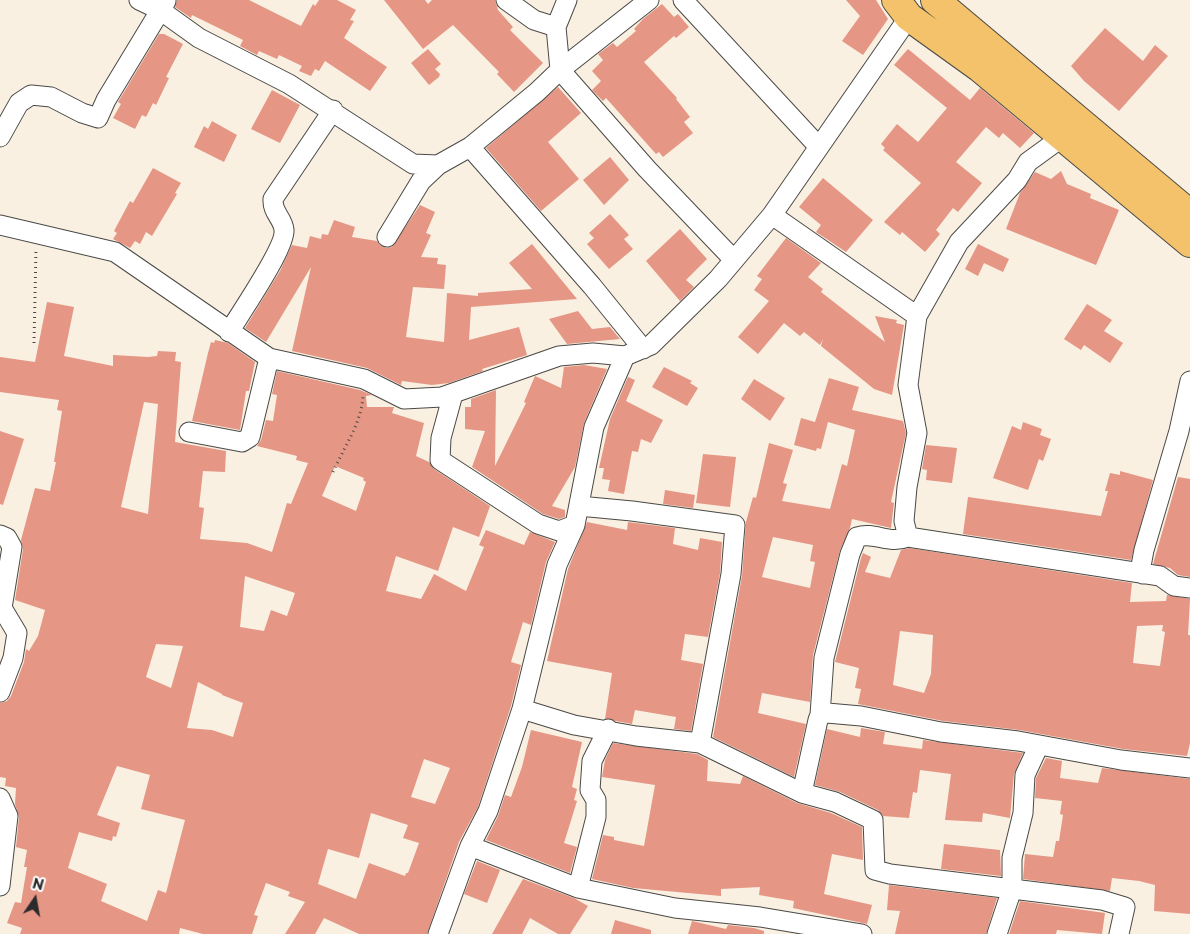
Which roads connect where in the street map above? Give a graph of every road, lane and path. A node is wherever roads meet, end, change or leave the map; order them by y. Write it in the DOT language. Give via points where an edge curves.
graph roads {
  1 [pos="139,0"];
  2 [pos="506,0"];
  3 [pos="567,0"];
  4 [pos="649,0"];
  5 [pos="683,0"];
  6 [pos="934,0"];
  7 [pos="164,5"];
  8 [pos="902,8"];
  9 [pos="556,28"];
  10 [pos="560,70"];
  11 [pos="332,110"];
  12 [pos="0,138"];
  13 [pos="1061,138"];
  14 [pos="470,147"];
  15 [pos="819,147"];
  16 [pos="438,165"];
  17 [pos="1190,214"];
  18 [pos="772,215"];
  19 [pos="0,225"];
  20 [pos="36,234"];
  21 [pos="387,237"];
  22 [pos="1190,243"];
  23 [pos="734,260"];
  24 [pos="917,316"];
  25 [pos="229,332"];
  26 [pos="34,343"];
  27 [pos="643,349"];
  28 [pos="625,356"];
  29 [pos="269,358"];
  30 [pos="364,379"];
  31 [pos="1190,381"];
  32 [pos="453,394"];
  33 [pos="189,432"];
  34 [pos="333,472"];
  35 [pos="579,506"];
  36 [pos="574,525"];
  37 [pos="0,535"];
  38 [pos="908,537"];
  39 [pos="1143,574"];
  40 [pos="1190,588"];
  41 [pos="0,692"];
  42 [pos="522,709"];
  43 [pos="820,715"];
  44 [pos="608,729"];
  45 [pos="700,743"];
  46 [pos="1039,745"];
  47 [pos="1190,768"];
  48 [pos="802,793"];
  49 [pos="0,798"];
  50 [pos="470,846"];
  51 [pos="0,886"];
  52 [pos="578,888"];
  53 [pos="1012,889"];
  54 [pos="766,927"];
  55 [pos="438,934"];
  56 [pos="862,934"];
  57 [pos="996,934"];
  58 [pos="1119,934"];
  1 -- 7 [label="street"];
  2 -- 9 [label="street" via="534,20"];
  3 -- 9 [label="street"];
  4 -- 10 [label="street"];
  5 -- 15 [label="street"];
  6 -- 17 [label="main road"];
  7 -- 11 [label="street" via="199,38"];
  7 -- 12 [label="street" via="98,118 51,97 31,95 19,103"];
  8 -- 13 [label="main road" via="980,68"];
  8 -- 15 [label="street"];
  9 -- 10 [label="street"];
  10 -- 14 [label="street"];
  10 -- 23 [label="street" via="647,169"];
  11 -- 16 [label="street" via="413,164"];
  11 -- 25 [label="street" via="273,199 272,207 283,224 284,236 272,262"];
  13 -- 22 [label="main road"];
  13 -- 24 [label="street" via="1028,162 1017,180 958,242"];
  14 -- 16 [label="street"];
  14 -- 27 [label="street"];
  15 -- 18 [label="street"];
  16 -- 21 [label="street" via="422,181"];
  18 -- 23 [label="street"];
  18 -- 24 [label="street"];
  19 -- 20 [label="street"];
  20 -- 25 [label="street" via="115,252"];
  20 -- 26 [label="path"];
  23 -- 27 [label="street" via="651,345"];
  24 -- 38 [label="street" via="908,385 917,433 907,486 904,522"];
  25 -- 29 [label="street"];
  27 -- 28 [label="street"];
  28 -- 32 [label="street" via="592,353 559,356"];
  28 -- 35 [label="street" via="594,427"];
  29 -- 30 [label="street"];
  29 -- 33 [label="street" via="250,437 242,442"];
  30 -- 32 [label="street" via="404,399"];
  30 -- 34 [label="path" via="357,427"];
  31 -- 39 [label="street" via="1179,432 1146,541 1141,566"];
  32 -- 36 [label="street" via="440,460 538,524 559,531"];
  35 -- 36 [label="street"];
  35 -- 45 [label="street" via="735,525 731,574"];
  36 -- 42 [label="street" via="557,565"];
  37 -- 41 [label="street" via="7,538 12,547 2,608 16,633 13,658"];
  38 -- 39 [label="street"];
  38 -- 43 [label="street" via="894,542 864,534 857,537 824,658"];
  39 -- 40 [label="street" via="1160,576 1174,586"];
  42 -- 44 [label="street" via="574,725"];
  42 -- 50 [label="street" via="488,811"];
  43 -- 46 [label="street" via="861,716 941,732"];
  43 -- 48 [label="street"];
  44 -- 45 [label="street" via="636,736"];
  44 -- 52 [label="street" via="592,760 590,790 596,800 596,817"];
  45 -- 48 [label="street"];
  46 -- 47 [label="street"];
  46 -- 53 [label="street" via="1025,775 1023,813 1012,858"];
  48 -- 53 [label="street" via="835,802 873,820 875,870"];
  49 -- 51 [label="street" via="8,816"];
  50 -- 52 [label="street"];
  50 -- 55 [label="street"];
  52 -- 54 [label="street"];
  53 -- 57 [label="street"];
  53 -- 58 [label="street" via="1102,900 1125,907"];
  54 -- 56 [label="street"];
}
